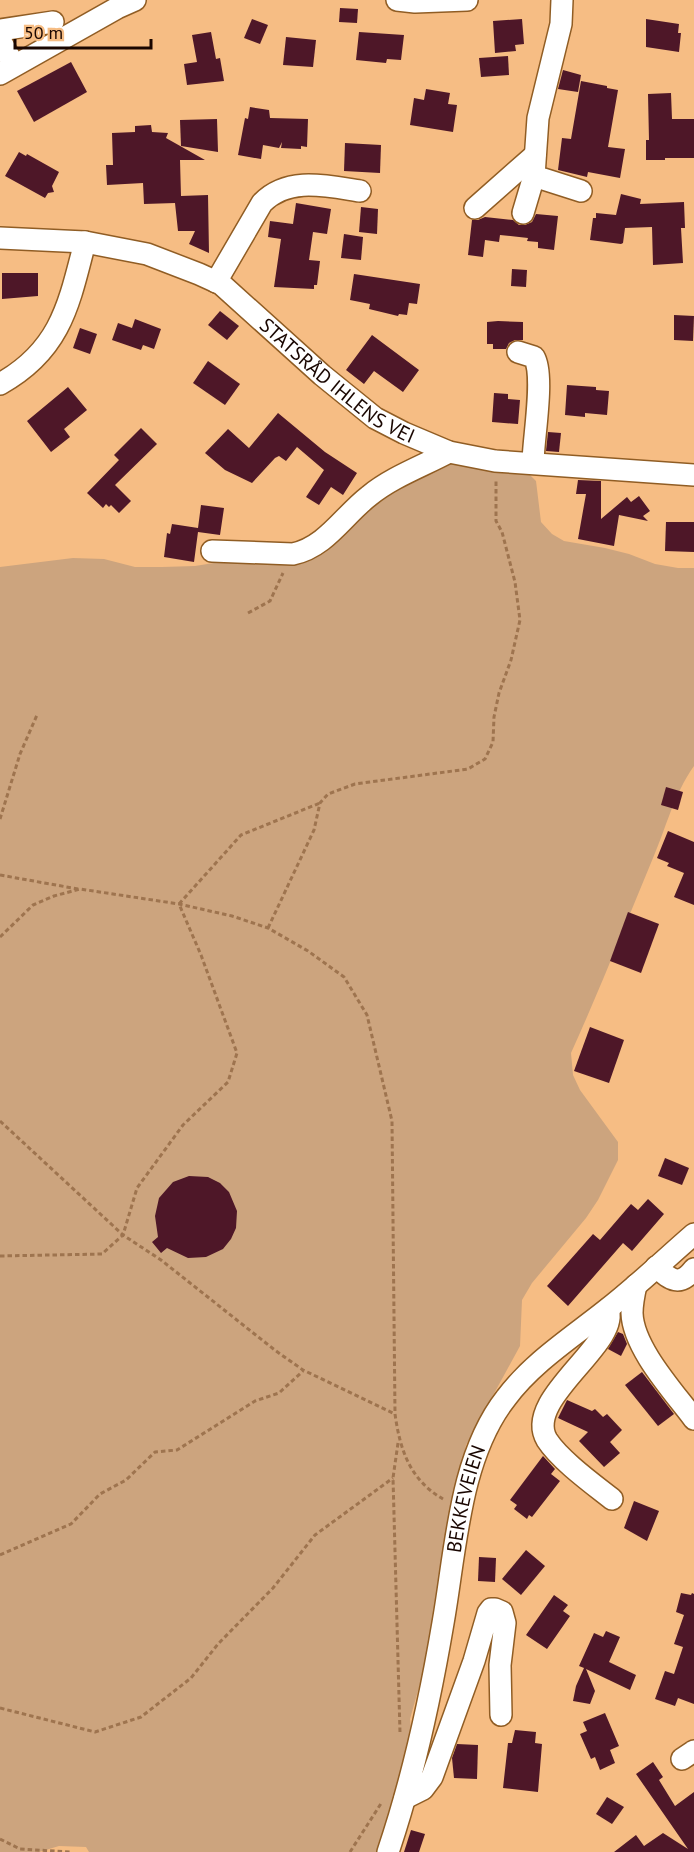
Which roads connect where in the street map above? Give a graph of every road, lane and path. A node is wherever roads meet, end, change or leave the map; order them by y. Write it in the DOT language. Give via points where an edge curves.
graph roads {
  1 [pos="135,0"];
  2 [pos="397,0"];
  3 [pos="467,0"];
  4 [pos="562,0"];
  5 [pos="53,22"];
  6 [pos="0,30"];
  7 [pos="0,40"];
  8 [pos="7,70"];
  9 [pos="535,166"];
  10 [pos="360,191"];
  11 [pos="581,191"];
  12 [pos="475,208"];
  13 [pos="523,213"];
  14 [pos="0,238"];
  15 [pos="85,242"];
  16 [pos="216,282"];
  17 [pos="518,352"];
  18 [pos="0,384"];
  19 [pos="450,452"];
  20 [pos="495,461"];
  21 [pos="532,463"];
  22 [pos="694,475"];
  23 [pos="212,551"];
  24 [pos="293,554"];
  25 [pos="248,613"];
  26 [pos="37,715"];
  27 [pos="320,803"];
  28 [pos="0,819"];
  29 [pos="0,875"];
  30 [pos="80,889"];
  31 [pos="179,904"];
  32 [pos="268,928"];
  33 [pos="0,937"];
  34 [pos="0,1121"];
  35 [pos="694,1234"];
  36 [pos="123,1235"];
  37 [pos="0,1256"];
  38 [pos="657,1267"];
  39 [pos="694,1269"];
  40 [pos="636,1285"];
  41 [pos="608,1309"];
  42 [pos="303,1370"];
  43 [pos="394,1414"];
  44 [pos="694,1419"];
  45 [pos="399,1441"];
  46 [pos="393,1478"];
  47 [pos="612,1499"];
  48 [pos="460,1509"];
  49 [pos="0,1555"];
  50 [pos="0,1708"];
  51 [pos="501,1715"];
  52 [pos="399,1742"];
  53 [pos="396,1795"];
  54 [pos="0,1839"];
  55 [pos="70,1852"];
  56 [pos="350,1852"];
  57 [pos="388,1852"];
  1 -- 8 [label="street"];
  2 -- 3 [label="street"];
  4 -- 9 [label="street" via="561,24 537,118"];
  5 -- 6 [label="street"];
  7 -- 8 [label="street"];
  9 -- 11 [label="street"];
  9 -- 12 [label="street"];
  9 -- 13 [label="street"];
  10 -- 16 [label="street" via="299,185 269,195"];
  14 -- 15 [label="street, STATSRÅD IHLENS VEI"];
  15 -- 16 [label="street, STATSRÅD IHLENS VEI" via="147,254"];
  15 -- 18 [label="street" via="56,332 35,360"];
  16 -- 19 [label="street, STATSRÅD IHLENS VEI" via="375,418"];
  17 -- 21 [label="street" via="534,357 537,362"];
  19 -- 20 [label="street, STATSRÅD IHLENS VEI"];
  19 -- 24 [label="street" via="368,496 315,546"];
  20 -- 21 [label="street, STATSRÅD IHLENS VEI"];
  20 -- 27 [label="path" via="496,521 515,582 520,620 499,693 492,742 484,759 468,769 355,784 328,794"];
  21 -- 22 [label="street, STATSRÅD IHLENS VEI"];
  23 -- 24 [label="street"];
  24 -- 25 [label="path" via="270,601"];
  26 -- 28 [label="path"];
  27 -- 31 [label="path" via="241,835"];
  27 -- 32 [label="path" via="314,830"];
  29 -- 30 [label="path"];
  30 -- 31 [label="path"];
  30 -- 33 [label="path" via="33,905"];
  31 -- 32 [label="path"];
  31 -- 36 [label="path" via="237,1053 228,1082 183,1125 138,1188"];
  32 -- 43 [label="path" via="344,977 367,1015 392,1121"];
  34 -- 36 [label="path"];
  35 -- 38 [label="street, BEKKEVEIEN"];
  36 -- 37 [label="path" via="102,1254"];
  36 -- 42 [label="path"];
  38 -- 39 [label="street" via="674,1280 684,1278"];
  38 -- 40 [label="street, BEKKEVEIEN"];
  40 -- 41 [label="street, BEKKEVEIEN"];
  40 -- 44 [label="street" via="632,1313 640,1343"];
  41 -- 47 [label="street" via="606,1328 554,1396 543,1420 546,1438 554,1449"];
  41 -- 48 [label="street, BEKKEVEIEN" via="542,1361 506,1397 488,1426"];
  42 -- 43 [label="path"];
  42 -- 49 [label="path" via="279,1393 255,1401 177,1450 155,1452 126,1480 100,1494 71,1524"];
  43 -- 45 [label="path"];
  45 -- 46 [label="path"];
  45 -- 48 [label="path" via="411,1470 428,1491"];
  46 -- 50 [label="path" via="315,1535 191,1678 141,1717 95,1732"];
  46 -- 52 [label="path"];
  48 -- 53 [label="street, BEKKEVEIEN" via="443,1623"];
  51 -- 53 [label="street" via="500,1665 505,1623 502,1612 491,1609 432,1777 423,1789"];
  53 -- 56 [label="path" via="382,1802"];
  53 -- 57 [label="street, BEKKEVEIEN"];
  54 -- 55 [label="path" via="20,1849"];
}
